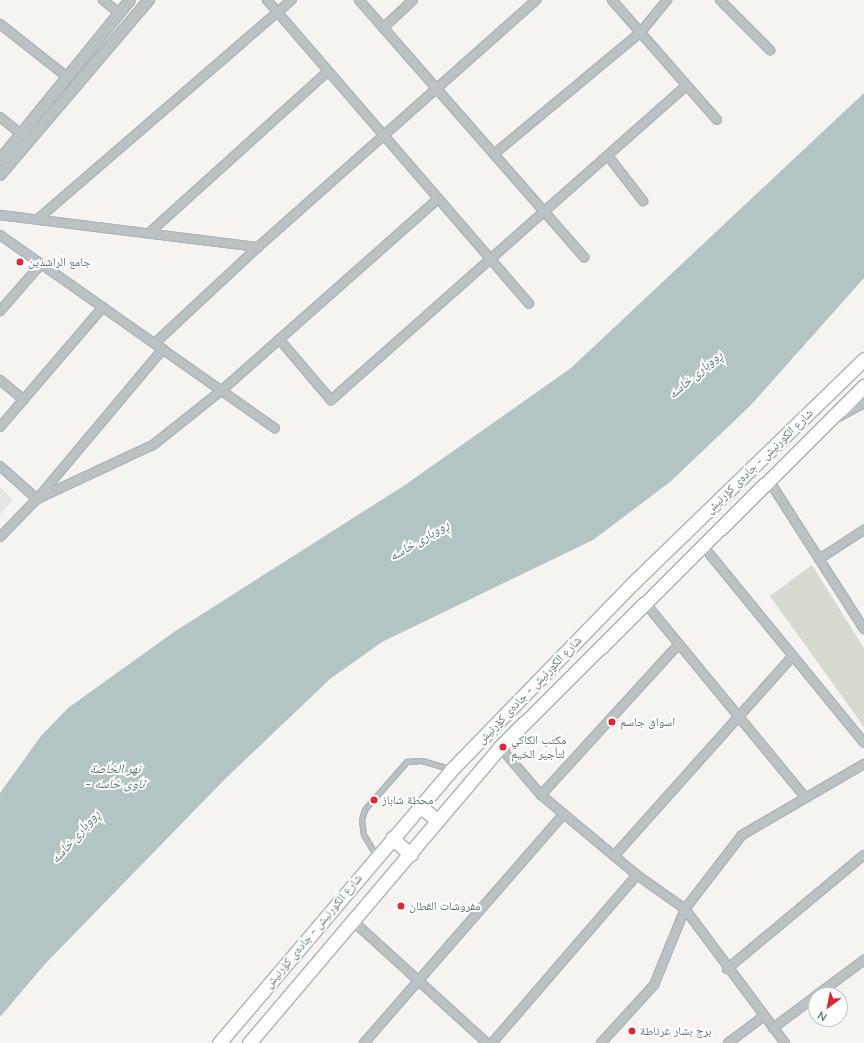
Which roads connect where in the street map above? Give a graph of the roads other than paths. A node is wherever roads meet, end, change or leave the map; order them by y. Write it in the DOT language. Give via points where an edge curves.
graph roads {
  1 [pos="103,0"];
  2 [pos="130,0"];
  3 [pos="149,0"];
  4 [pos="267,0"];
  5 [pos="292,0"];
  6 [pos="359,0"];
  7 [pos="413,0"];
  8 [pos="536,0"];
  9 [pos="612,0"];
  10 [pos="667,0"];
  11 [pos="720,0"];
  12 [pos="119,12"];
  13 [pos="277,12"];
  14 [pos="0,24"];
  15 [pos="383,28"];
  16 [pos="640,33"];
  17 [pos="770,50"];
  18 [pos="327,72"];
  19 [pos="67,77"];
  20 [pos="686,86"];
  21 [pos="436,89"];
  22 [pos="0,117"];
  23 [pos="717,120"];
  24 [pos="21,134"];
  25 [pos="381,134"];
  26 [pos="494,154"];
  27 [pos="608,156"];
  28 [pos="0,160"];
  29 [pos="0,175"];
  30 [pos="438,199"];
  31 [pos="643,201"];
  32 [pos="543,210"];
  33 [pos="0,215"];
  34 [pos="39,218"];
  35 [pos="149,232"];
  36 [pos="0,235"];
  37 [pos="258,247"];
  38 [pos="584,257"];
  39 [pos="490,260"];
  40 [pos="41,264"];
  41 [pos="529,304"];
  42 [pos="103,307"];
  43 [pos="0,311"];
  44 [pos="279,339"];
  45 [pos="155,343"];
  46 [pos="163,349"];
  47 [pos="864,359"];
  48 [pos="0,380"];
  49 [pos="864,386"];
  50 [pos="222,390"];
  51 [pos="24,400"];
  52 [pos="864,403"];
  53 [pos="823,425"];
  54 [pos="0,427"];
  55 [pos="275,428"];
  56 [pos="0,466"];
  57 [pos="768,479"];
  58 [pos="37,499"];
  59 [pos="864,530"];
  60 [pos="0,537"];
  61 [pos="703,546"];
  62 [pos="819,559"];
  63 [pos="646,604"];
  64 [pos="864,629"];
  65 [pos="678,645"];
  66 [pos="792,656"];
  67 [pos="737,719"];
  68 [pos="864,744"];
  69 [pos="500,747"];
  70 [pos="864,764"];
  71 [pos="452,769"];
  72 [pos="541,795"];
  73 [pos="806,798"];
  74 [pos="420,806"];
  75 [pos="564,814"];
  76 [pos="438,821"];
  77 [pos="392,838"];
  78 [pos="411,855"];
  79 [pos="864,855"];
  80 [pos="376,856"];
  81 [pos="614,856"];
  82 [pos="637,875"];
  83 [pos="685,909"];
  84 [pos="354,922"];
  85 [pos="864,960"];
  86 [pos="727,969"];
  87 [pos="418,982"];
  88 [pos="828,987"];
  89 [pos="808,1002"];
  90 [pos="764,1016"];
  91 [pos="773,1028"];
  92 [pos="219,1043"];
  93 [pos="249,1043"];
  94 [pos="364,1043"];
  95 [pos="488,1043"];
  96 [pos="492,1043"];
  97 [pos="601,1043"];
  98 [pos="728,1043"];
  99 [pos="785,1043"];
  1 -- 12 [label="street"];
  2 -- 12 [label="street"];
  3 -- 29 [label="street"];
  4 -- 13 [label="street"];
  5 -- 13 [label="street"];
  6 -- 15 [label="street"];
  7 -- 15 [label="street"];
  8 -- 21 [label="street"];
  9 -- 16 [label="street"];
  10 -- 16 [label="street"];
  11 -- 17 [label="street"];
  12 -- 19 [label="street"];
  13 -- 18 [label="street"];
  13 -- 34 [label="street"];
  14 -- 19 [label="street"];
  15 -- 21 [label="street"];
  16 -- 20 [label="street"];
  16 -- 26 [label="street"];
  18 -- 25 [label="street"];
  18 -- 35 [label="street"];
  19 -- 24 [label="street"];
  20 -- 23 [label="street"];
  20 -- 27 [label="street"];
  21 -- 25 [label="street"];
  21 -- 26 [label="street"];
  22 -- 24 [label="street"];
  24 -- 28 [label="street"];
  25 -- 30 [label="street"];
  25 -- 37 [label="street"];
  26 -- 32 [label="street"];
  27 -- 31 [label="street"];
  27 -- 32 [label="street"];
  30 -- 39 [label="street"];
  30 -- 44 [label="street"];
  32 -- 38 [label="street"];
  32 -- 39 [label="street"];
  33 -- 34 [label="street"];
  34 -- 35 [label="street"];
  35 -- 37 [label="street"];
  36 -- 40 [label="street"];
  37 -- 45 [label="street"];
  39 -- 41 [label="street"];
  39 -- 44 [label="street" via="331,400"];
  40 -- 42 [label="street"];
  40 -- 43 [label="street"];
  42 -- 45 [label="street"];
  42 -- 51 [label="street"];
  44 -- 50 [label="street"];
  45 -- 46 [label="street"];
  46 -- 50 [label="street"];
  46 -- 58 [label="street"];
  47 -- 71 [label="main road, شارع الكورنيش - جادەی کۆرنیش" via="633,583"];
  48 -- 51 [label="street"];
  49 -- 53 [label="main road, شارع الكورنيش - جادەی کۆرنیش"];
  50 -- 55 [label="street"];
  50 -- 58 [label="street" via="135,456"];
  51 -- 54 [label="street"];
  52 -- 53 [label="street"];
  53 -- 57 [label="main road, شارع الكورنيش - جادەی کۆرنیش"];
  56 -- 58 [label="street"];
  57 -- 61 [label="main road, شارع الكورنيش - جادەی کۆرنیش"];
  57 -- 62 [label="street"];
  58 -- 60 [label="street"];
  59 -- 62 [label="street"];
  61 -- 63 [label="main road, شارع الكورنيش - جادەی کۆرنیش"];
  61 -- 66 [label="street"];
  62 -- 64 [label="street"];
  63 -- 65 [label="street"];
  63 -- 69 [label="main road, شارع الكورنيش - جادەی کۆرنیش"];
  65 -- 67 [label="street"];
  65 -- 72 [label="street"];
  66 -- 67 [label="street"];
  66 -- 68 [label="street"];
  67 -- 73 [label="street"];
  67 -- 81 [label="street"];
  69 -- 72 [label="street"];
  69 -- 76 [label="main road, شارع الكورنيش - جادەی کۆرنیش"];
  70 -- 73 [label="street"];
  71 -- 74 [label="main road, شارع الكورنيش - جادەی کۆرنیش"];
  71 -- 80 [label="lane" via="413,759 365,810 362,820 364,835"];
  72 -- 75 [label="street"];
  73 -- 83 [label="street" via="742,835"];
  74 -- 76 [label="main road"];
  74 -- 77 [label="main road, شارع الكورنيش - جادەی کۆرنیش"];
  75 -- 81 [label="street"];
  75 -- 87 [label="street"];
  76 -- 78 [label="main road, شارع الكورنيش - جادەی کۆرنیش"];
  77 -- 78 [label="main road"];
  77 -- 80 [label="main road, شارع الكورنيش - جادەی کۆرنیش"];
  78 -- 84 [label="main road, شارع الكورنيش - جادەی کۆرنیش"];
  79 -- 86 [label="street"];
  80 -- 92 [label="main road, شارع الكورنيش - جادەی کۆرنیش"];
  81 -- 82 [label="street"];
  82 -- 83 [label="street"];
  82 -- 96 [label="street"];
  83 -- 86 [label="street"];
  83 -- 97 [label="street" via="654,986"];
  84 -- 87 [label="street"];
  84 -- 93 [label="main road, شارع الكورنيش - جادەی کۆرنیش"];
  85 -- 88 [label="street"];
  86 -- 90 [label="street"];
  87 -- 94 [label="street"];
  87 -- 95 [label="street"];
  89 -- 91 [label="street"];
  90 -- 91 [label="street"];
  90 -- 98 [label="street"];
  91 -- 99 [label="street"];
}
